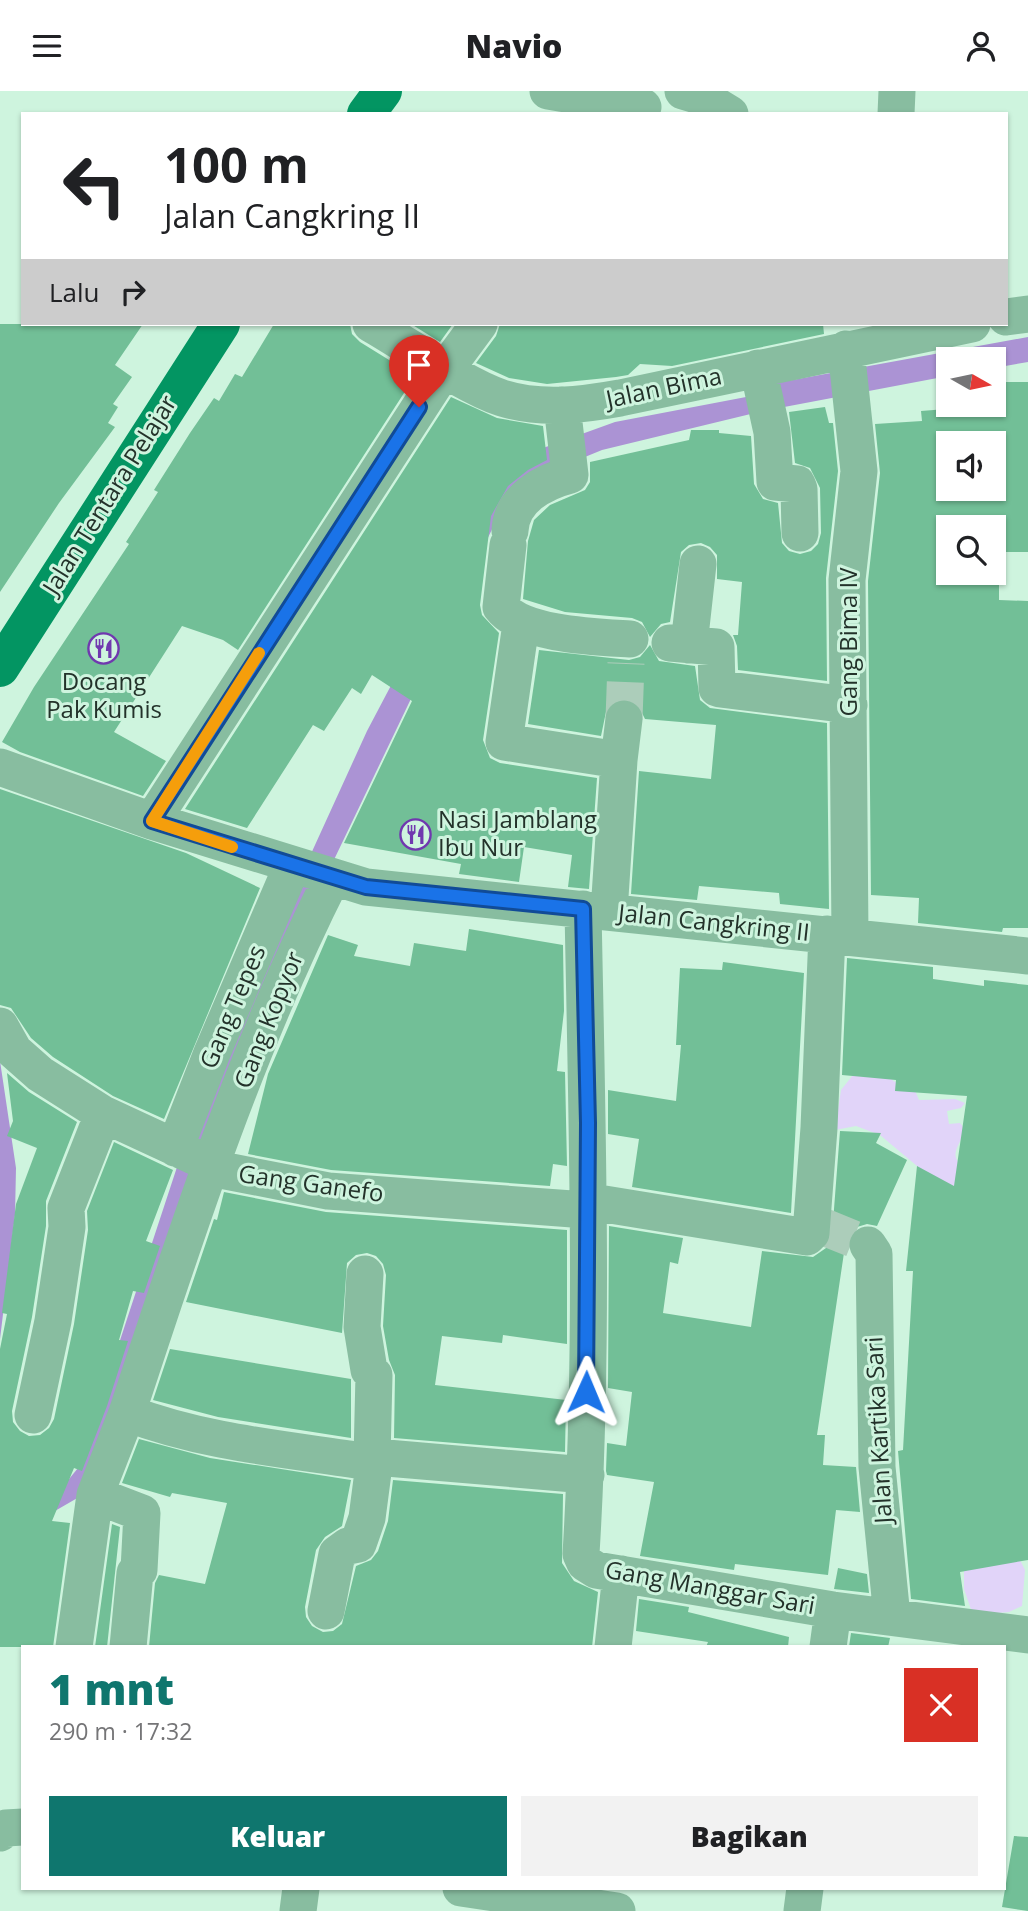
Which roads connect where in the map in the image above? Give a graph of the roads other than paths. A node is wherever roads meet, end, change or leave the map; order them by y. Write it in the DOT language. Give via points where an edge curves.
graph roads {
  1 [pos="383,91"];
  2 [pos="548,91"];
  3 [pos="683,91"];
  4 [pos="897,91"];
  5 [pos="650,104"];
  6 [pos="367,112"];
  7 [pos="727,112"];
  8 [pos="896,112"];
  9 [pos="1028,313"];
  10 [pos="1008,317"];
  11 [pos="220,326"];
  12 [pos="374,326"];
  13 [pos="478,326"];
  14 [pos="948,326"];
  15 [pos="912,329"];
  16 [pos="848,357"];
  17 [pos="446,368"];
  18 [pos="763,389"];
  19 [pos="566,435"];
  20 [pos="800,533"];
  21 [pos="698,564"];
  22 [pos="521,624"];
  23 [pos="628,647"];
  24 [pos="0,668"];
  25 [pos="849,705"];
  26 [pos="624,719"];
  27 [pos="619,759"];
  28 [pos="0,767"];
  29 [pos="152,821"];
  30 [pos="313,873"];
  31 [pos="596,910"];
  32 [pos="838,935"];
  33 [pos="1028,956"];
  34 [pos="0,1026"];
  35 [pos="245,1029"];
  36 [pos="103,1114"];
  37 [pos="193,1157"];
  38 [pos="586,1205"];
  39 [pos="868,1245"];
  40 [pos="365,1274"];
  41 [pos="127,1413"];
  42 [pos="33,1415"];
  43 [pos="374,1458"];
  44 [pos="586,1475"];
  45 [pos="95,1495"];
  46 [pos="621,1574"];
  47 [pos="833,1609"];
  48 [pos="326,1611"];
  49 [pos="892,1617"];
  50 [pos="1028,1636"];
  51 [pos="74,1645"];
  52 [pos="128,1645"];
  53 [pos="613,1645"];
  54 [pos="828,1645"];
  55 [pos="301,1890"];
  56 [pos="477,1890"];
  57 [pos="805,1890"];
  58 [pos="595,1905"];
  59 [pos="298,1911"];
  60 [pos="802,1911"];
  1 -- 6 [label="main road"];
  2 -- 5 [label="street"];
  3 -- 7 [label="street"];
  4 -- 8 [label="street"];
  9 -- 10 [label="street"];
  11 -- 24 [label="main road, Jalan Tentara Pelajar"];
  12 -- 17 [label="street, Jalan Bima"];
  13 -- 17 [label="street"];
  14 -- 15 [label="street, Jalan Bima"];
  15 -- 16 [label="street, Jalan Bima"];
  16 -- 18 [label="street, Jalan Bima"];
  16 -- 25 [label="street, Gang Bima IV" via="859,471 847,580"];
  17 -- 19 [label="street, Jalan Bima"];
  17 -- 29 [label="street"];
  18 -- 19 [label="street, Jalan Bima" via="593,403"];
  18 -- 20 [label="street" via="775,482 797,484"];
  19 -- 22 [label="street" via="570,475 534,489 510,521 501,607"];
  21 -- 25 [label="street" via="680,644 717,649 717,688"];
  22 -- 23 [label="street"];
  22 -- 27 [label="street" via="502,740"];
  25 -- 32 [label="street, Gang Bima IV"];
  26 -- 27 [label="street, Gang Manggar Sari"];
  27 -- 31 [label="street, Gang Manggar Sari"];
  28 -- 29 [label="street, Jalan Cangkring II"];
  29 -- 30 [label="street, Jalan Cangkring II"];
  30 -- 31 [label="street, Jalan Cangkring II" via="366,887"];
  30 -- 35 [label="street, Gang Tepes"];
  31 -- 32 [label="street, Jalan Cangkring II" via="753,930"];
  31 -- 38 [label="street, Gang Manggar Sari"];
  32 -- 33 [label="street, Jalan Cangkring II"];
  32 -- 38 [label="street, Gang Ganefo" via="816,1224 811,1233 807,1237"];
  34 -- 36 [label="street, Gang Ganefo" via="20,1059"];
  35 -- 37 [label="street, Gang Kopyor"];
  36 -- 37 [label="street, Gang Ganefo"];
  36 -- 42 [label="street" via="66,1208 53,1321"];
  37 -- 38 [label="street, Gang Ganefo" via="243,1175 328,1191"];
  37 -- 41 [label="street, Gang Kopyor"];
  38 -- 44 [label="street, Gang Manggar Sari"];
  39 -- 49 [label="street, Jalan Kartika Sari" via="874,1254 877,1467"];
  40 -- 43 [label="street" via="362,1327 369,1370 374,1375"];
  41 -- 43 [label="street" via="215,1439 363,1461"];
  41 -- 45 [label="street, Gang Kopyor"];
  43 -- 44 [label="street"];
  43 -- 48 [label="street" via="367,1518 358,1544 337,1554"];
  44 -- 46 [label="street, Gang Manggar Sari" via="581,1554 596,1570"];
  45 -- 51 [label="street, Gang Kopyor"];
  45 -- 52 [label="street" via="142,1513"];
  46 -- 47 [label="street, Gang Manggar Sari"];
  46 -- 53 [label="street"];
  47 -- 49 [label="street, Gang Manggar Sari"];
  47 -- 54 [label="street"];
  49 -- 50 [label="street, Gang Manggar Sari"];
  55 -- 59 [label="street"];
  56 -- 58 [label="street"];
  57 -- 60 [label="street"];
}
